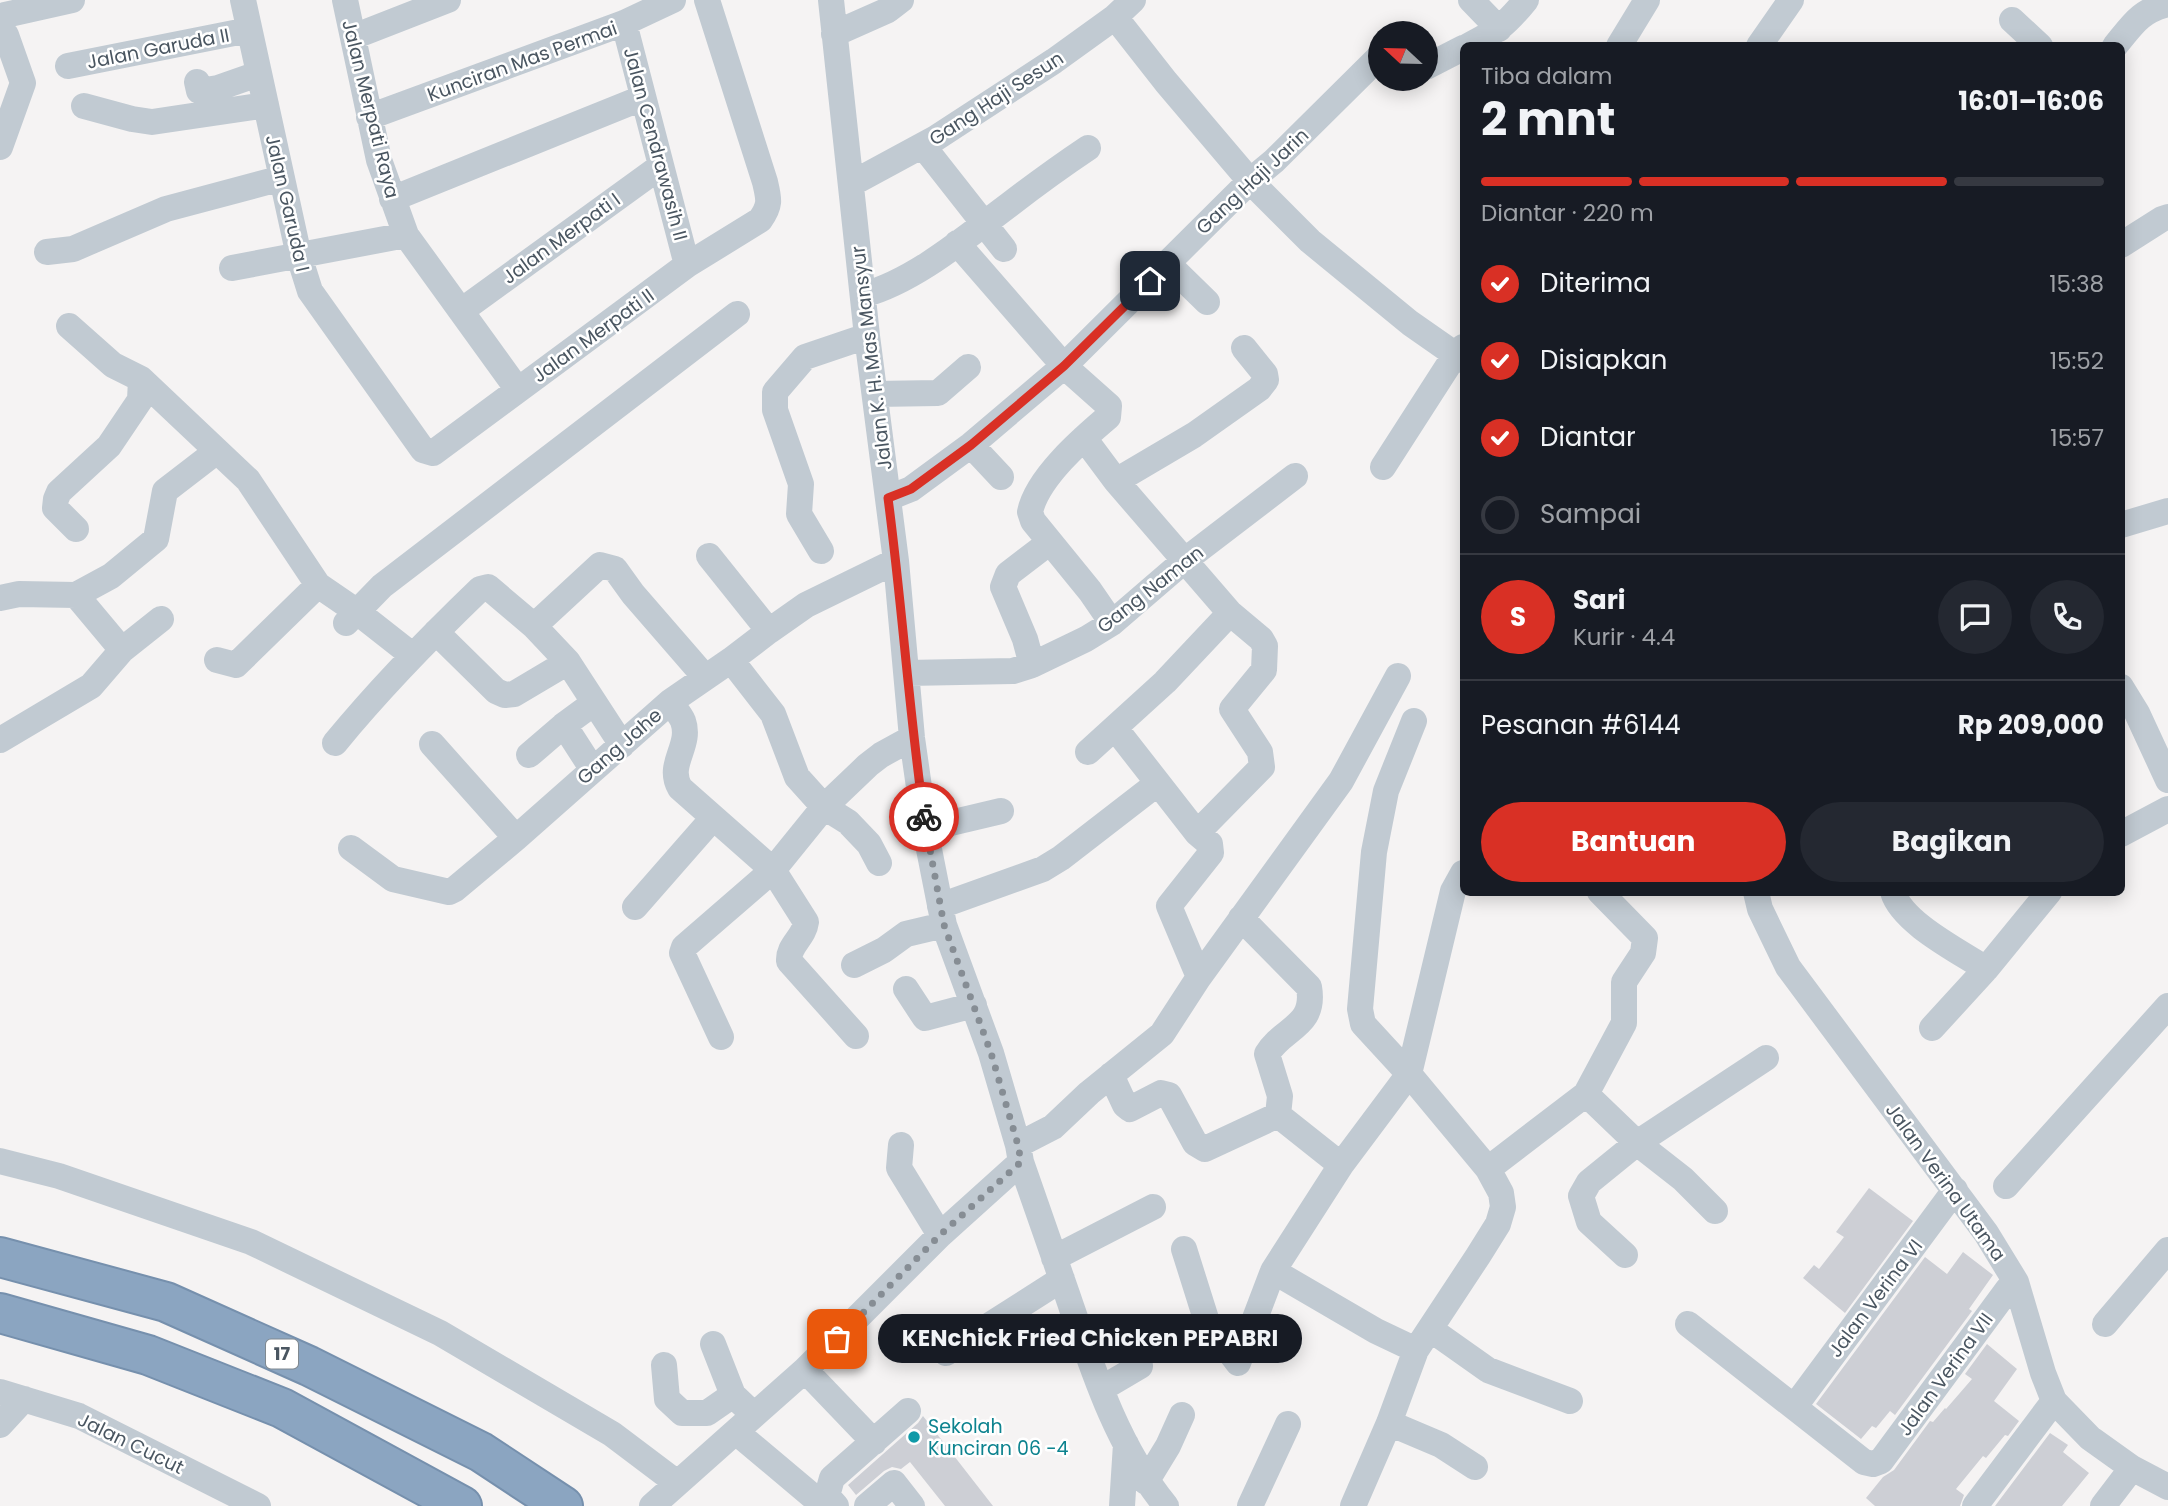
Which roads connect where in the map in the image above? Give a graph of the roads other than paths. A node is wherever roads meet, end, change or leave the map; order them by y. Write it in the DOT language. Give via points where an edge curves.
graph roads {
  1 [pos="72,0"];
  2 [pos="243,0"];
  3 [pos="345,0"];
  4 [pos="448,0"];
  5 [pos="673,0"];
  6 [pos="707,0"];
  7 [pos="831,0"];
  8 [pos="901,0"];
  9 [pos="1471,0"];
  10 [pos="1526,0"];
  11 [pos="1647,0"];
  12 [pos="1791,0"];
  13 [pos="2168,4"];
  14 [pos="1124,8"];
  15 [pos="2012,20"];
  16 [pos="3,23"];
  17 [pos="624,23"];
  18 [pos="1499,29"];
  19 [pos="249,30"];
  20 [pos="834,34"];
  21 [pos="353,37"];
  22 [pos="1475,42"];
  23 [pos="1621,42"];
  24 [pos="1762,42"];
  25 [pos="2036,42"];
  26 [pos="2118,42"];
  27 [pos="1460,50"];
  28 [pos="1438,61"];
  29 [pos="68,66"];
  30 [pos="1368,68"];
  31 [pos="258,74"];
  32 [pos="197,82"];
  33 [pos="642,98"];
  34 [pos="84,106"];
  35 [pos="266,106"];
  36 [pos="369,117"];
  37 [pos="923,146"];
  38 [pos="0,147"];
  39 [pos="1088,148"];
  40 [pos="661,166"];
  41 [pos="282,178"];
  42 [pos="1250,181"];
  43 [pos="850,184"];
  44 [pos="391,199"];
  45 [pos="2168,217"];
  46 [pos="983,225"];
  47 [pos="406,235"];
  48 [pos="2125,242"];
  49 [pos="957,243"];
  50 [pos="1003,249"];
  51 [pos="47,252"];
  52 [pos="299,256"];
  53 [pos="1167,263"];
  54 [pos="687,265"];
  55 [pos="232,268"];
  56 [pos="863,295"];
  57 [pos="1207,302"];
  58 [pos="461,311"];
  59 [pos="737,314"];
  60 [pos="69,326"];
  61 [pos="867,336"];
  62 [pos="1244,348"];
  63 [pos="1460,354"];
  64 [pos="1064,366"];
  65 [pos="968,368"];
  66 [pos="141,379"];
  67 [pos="518,390"];
  68 [pos="875,394"];
  69 [pos="1084,438"];
  70 [pos="971,445"];
  71 [pos="217,451"];
  72 [pos="428,453"];
  73 [pos="1383,467"];
  74 [pos="1295,476"];
  75 [pos="1001,477"];
  76 [pos="1116,481"];
  77 [pos="888,498"];
  78 [pos="2168,511"];
  79 [pos="2125,524"];
  80 [pos="76,529"];
  81 [pos="1050,542"];
  82 [pos="821,551"];
  83 [pos="709,556"];
  84 [pos="896,561"];
  85 [pos="1184,561"];
  86 [pos="317,585"];
  87 [pos="76,595"];
  88 [pos="0,598"];
  89 [pos="1230,613"];
  90 [pos="351,617"];
  91 [pos="161,620"];
  92 [pos="1112,622"];
  93 [pos="534,626"];
  94 [pos="769,631"];
  95 [pos="436,632"];
  96 [pos="122,650"];
  97 [pos="412,655"];
  98 [pos="217,660"];
  99 [pos="731,660"];
  100 [pos="568,662"];
  101 [pos="1031,665"];
  102 [pos="907,673"];
  103 [pos="1398,676"];
  104 [pos="705,677"];
  105 [pos="2125,694"];
  106 [pos="670,702"];
  107 [pos="594,703"];
  108 [pos="1414,722"];
  109 [pos="564,724"];
  110 [pos="1115,728"];
  111 [pos="912,738"];
  112 [pos="0,740"];
  113 [pos="335,743"];
  114 [pos="432,744"];
  115 [pos="622,745"];
  116 [pos="1088,752"];
  117 [pos="529,755"];
  118 [pos="593,770"];
  119 [pos="2168,780"];
  120 [pos="1158,783"];
  121 [pos="824,807"];
  122 [pos="2168,808"];
  123 [pos="1002,811"];
  124 [pos="713,818"];
  125 [pos="925,829"];
  126 [pos="2125,832"];
  127 [pos="1197,833"];
  128 [pos="516,838"];
  129 [pos="351,848"];
  130 [pos="878,863"];
  131 [pos="773,870"];
  132 [pos="1460,878"];
  133 [pos="1604,896"];
  134 [pos="1757,896"];
  135 [pos="1894,896"];
  136 [pos="2046,896"];
  137 [pos="635,907"];
  138 [pos="942,916"];
  139 [pos="1241,918"];
  140 [pos="854,965"];
  141 [pos="1986,969"];
  142 [pos="1199,977"];
  143 [pos="906,989"];
  144 [pos="974,1005"];
  145 [pos="2168,1006"];
  146 [pos="1932,1028"];
  147 [pos="856,1036"];
  148 [pos="721,1037"];
  149 [pos="1766,1058"];
  150 [pos="1409,1074"];
  151 [pos="1111,1075"];
  152 [pos="1586,1094"];
  153 [pos="1278,1115"];
  154 [pos="1637,1143"];
  155 [pos="901,1145"];
  156 [pos="1019,1154"];
  157 [pos="0,1161"];
  158 [pos="1341,1165"];
  159 [pos="1488,1169"];
  160 [pos="2006,1186"];
  161 [pos="1955,1191"];
  162 [pos="1153,1207"];
  163 [pos="1715,1211"];
  164 [pos="940,1235"];
  165 [pos="1184,1250"];
  166 [pos="2168,1250"];
  167 [pos="1625,1255"];
  168 [pos="0,1257"];
  169 [pos="1058,1268"];
  170 [pos="1273,1271"];
  171 [pos="2016,1282"];
  172 [pos="0,1313"];
  173 [pos="1688,1324"];
  174 [pos="2105,1324"];
  175 [pos="1423,1340"];
  176 [pos="713,1344"];
  177 [pos="946,1353"];
  178 [pos="664,1365"];
  179 [pos="1140,1366"];
  180 [pos="805,1370"];
  181 [pos="1101,1389"];
  182 [pos="12,1395"];
  183 [pos="733,1395"];
  184 [pos="1570,1401"];
  185 [pos="2054,1401"];
  186 [pos="1795,1406"];
  187 [pos="908,1411"];
  188 [pos="1182,1415"];
  189 [pos="745,1423"];
  190 [pos="1389,1423"];
  191 [pos="1288,1424"];
  192 [pos="0,1425"];
  193 [pos="874,1442"];
  194 [pos="1126,1444"];
  195 [pos="1475,1467"];
  196 [pos="2132,1468"];
  197 [pos="1146,1482"];
  198 [pos="677,1483"];
  199 [pos="2168,1487"];
  200 [pos="555,1500"];
  201 [pos="832,1501"];
  202 [pos="258,1506"];
  203 [pos="462,1506"];
  204 [pos="652,1506"];
  205 [pos="866,1506"];
  206 [pos="912,1506"];
  207 [pos="1122,1506"];
  208 [pos="1166,1506"];
  209 [pos="1250,1506"];
  210 [pos="1353,1506"];
  211 [pos="1975,1506"];
  212 [pos="2103,1506"];
  1 -- 16 [label="street"];
  2 -- 19 [label="street, Jalan Garuda I"];
  3 -- 21 [label="street, Jalan Merpati Raya"];
  4 -- 21 [label="street"];
  5 -- 17 [label="street, Kunciran Mas Permai"];
  6 -- 54 [label="street, Jalan Merpati II" via="769,199 760,220"];
  7 -- 20 [label="street, Jalan K. H. Mas Mansyur"];
  8 -- 20 [label="street"];
  9 -- 18 [label="street"];
  10 -- 18 [label="street"];
  11 -- 23 [label="street"];
  12 -- 24 [label="street"];
  13 -- 26 [label="street" via="2140,16"];
  14 -- 37 [label="street, Gang Haji Sesun" via="1054,61"];
  14 -- 42 [label="street" via="1166,82"];
  15 -- 25 [label="street"];
  16 -- 38 [label="street" via="23,83"];
  17 -- 33 [label="street, Jalan Cendrawasih II"];
  17 -- 36 [label="street, Kunciran Mas Permai"];
  18 -- 22 [label="street"];
  19 -- 29 [label="street, Jalan Garuda II"];
  19 -- 31 [label="street, Jalan Garuda I"];
  20 -- 43 [label="street, Jalan K. H. Mas Mansyur"];
  21 -- 36 [label="street, Jalan Merpati Raya"];
  27 -- 28 [label="street"];
  30 -- 42 [label="street, Gang Haji Jarin"];
  31 -- 32 [label="street" via="199,91"];
  31 -- 35 [label="street, Jalan Garuda I"];
  33 -- 40 [label="street, Jalan Cendrawasih II"];
  33 -- 44 [label="street"];
  34 -- 35 [label="street" via="152,122"];
  35 -- 41 [label="street, Jalan Garuda I"];
  36 -- 44 [label="street, Jalan Merpati Raya"];
  37 -- 43 [label="street, Gang Haji Sesun"];
  37 -- 46 [label="street"];
  39 -- 46 [label="street"];
  40 -- 54 [label="street, Jalan Cendrawasih II"];
  40 -- 58 [label="street, Jalan Merpati I"];
  41 -- 51 [label="street" via="166,209 74,249"];
  41 -- 52 [label="street, Jalan Garuda I"];
  42 -- 53 [label="street, Gang Haji Jarin"];
  42 -- 63 [label="street" via="1310,241 1410,323"];
  43 -- 56 [label="street, Jalan K. H. Mas Mansyur"];
  44 -- 47 [label="street, Jalan Merpati Raya"];
  45 -- 48 [label="street"];
  46 -- 49 [label="street"];
  46 -- 50 [label="street"];
  47 -- 52 [label="street"];
  47 -- 58 [label="street, Jalan Merpati Raya"];
  49 -- 56 [label="street" via="909,275"];
  49 -- 64 [label="street"];
  52 -- 55 [label="street"];
  52 -- 72 [label="street, Jalan Garuda I" via="310,291"];
  53 -- 57 [label="street"];
  53 -- 64 [label="street, Gang Haji Jarin"];
  54 -- 67 [label="street, Jalan Merpati II"];
  56 -- 61 [label="street, Jalan K. H. Mas Mansyur"];
  58 -- 67 [label="street, Jalan Merpati Raya"];
  59 -- 90 [label="street" via="382,586"];
  60 -- 66 [label="street" via="113,365"];
  61 -- 68 [label="street, Jalan K. H. Mas Mansyur"];
  61 -- 82 [label="street" via="805,357 775,392 775,410 801,484 799,514"];
  62 -- 76 [label="street" via="1265,373 1259,390"];
  63 -- 73 [label="street"];
  64 -- 69 [label="street" via="1110,409 1108,417"];
  64 -- 70 [label="street, Gang Haji Jarin"];
  65 -- 68 [label="street" via="938,393"];
  66 -- 71 [label="street"];
  66 -- 80 [label="street" via="140,400 109,446 55,499 55,508"];
  67 -- 72 [label="street, Jalan Merpati II"];
  68 -- 77 [label="street, Jalan K. H. Mas Mansyur"];
  69 -- 76 [label="street"];
  69 -- 81 [label="street" via="1032,502 1033,521"];
  70 -- 75 [label="street"];
  70 -- 77 [label="street, Gang Haji Jarin" via="911,489"];
  71 -- 86 [label="street" via="248,480"];
  71 -- 87 [label="street" via="165,491 156,539 111,576"];
  74 -- 85 [label="street, Gang Naman"];
  76 -- 85 [label="street"];
  77 -- 84 [label="street, Jalan K. H. Mas Mansyur"];
  78 -- 79 [label="street"];
  81 -- 92 [label="street"];
  81 -- 101 [label="street" via="1008,574 1003,587"];
  83 -- 94 [label="street"];
  84 -- 94 [label="street, Gang Jahe" via="806,605"];
  84 -- 102 [label="street, Jalan K. H. Mas Mansyur"];
  85 -- 89 [label="street"];
  85 -- 92 [label="street, Gang Naman"];
  86 -- 90 [label="street"];
  86 -- 98 [label="street" via="236,665"];
  87 -- 88 [label="street"];
  87 -- 96 [label="street"];
  89 -- 110 [label="street"];
  89 -- 127 [label="street" via="1265,646 1264,670 1232,709 1260,752 1262,767"];
  90 -- 97 [label="street"];
  91 -- 96 [label="street"];
  92 -- 101 [label="street, Gang Naman"];
  93 -- 95 [label="street" via="488,587 480,589"];
  93 -- 100 [label="street"];
  93 -- 104 [label="street" via="600,565 615,569"];
  94 -- 99 [label="street, Gang Jahe"];
  95 -- 97 [label="street"];
  95 -- 100 [label="street" via="505,695"];
  96 -- 112 [label="street" via="91,685"];
  97 -- 113 [label="street"];
  99 -- 104 [label="street, Gang Jahe"];
  99 -- 121 [label="street" via="773,714 797,777"];
  100 -- 107 [label="street"];
  101 -- 102 [label="street, Gang Naman" via="1013,671"];
  102 -- 111 [label="street, Jalan K. H. Mas Mansyur"];
  103 -- 139 [label="street" via="1341,781"];
  104 -- 106 [label="street, Gang Jahe"];
  105 -- 119 [label="street"];
  106 -- 115 [label="street, Gang Jahe"];
  106 -- 124 [label="street" via="683,720 685,735 676,780"];
  107 -- 109 [label="street"];
  107 -- 115 [label="street"];
  108 -- 150 [label="street" via="1387,791 1374,852 1360,1009 1363,1024"];
  109 -- 117 [label="street"];
  109 -- 118 [label="street"];
  110 -- 116 [label="street"];
  110 -- 120 [label="street"];
  111 -- 121 [label="street" via="868,765"];
  111 -- 125 [label="street, Jalan K. H. Mas Mansyur"];
  114 -- 128 [label="street"];
  115 -- 118 [label="street, Gang Jahe"];
  118 -- 128 [label="street, Gang Jahe"];
  120 -- 127 [label="street"];
  120 -- 138 [label="street" via="1061,858"];
  121 -- 130 [label="street" via="848,822 869,844"];
  121 -- 131 [label="street"];
  122 -- 126 [label="street"];
  123 -- 125 [label="street"];
  124 -- 131 [label="street"];
  124 -- 137 [label="street"];
  125 -- 138 [label="street, Jalan K. H. Mas Mansyur"];
  127 -- 142 [label="street" via="1210,844 1211,853 1169,906"];
  128 -- 129 [label="street, Gang Jahe" via="449,892 393,879"];
  131 -- 147 [label="street" via="806,922 789,961"];
  131 -- 148 [label="street" via="688,942 682,953"];
  132 -- 150 [label="street" via="1453,891"];
  133 -- 152 [label="street" via="1645,938 1643,953 1624,982 1624,1023"];
  134 -- 161 [label="street, Jalan Verina Utama" via="1788,967"];
  135 -- 141 [label="street" via="1910,919"];
  136 -- 141 [label="street"];
  138 -- 140 [label="street"];
  138 -- 144 [label="street, Jalan K. H. Mas Mansyur"];
  139 -- 142 [label="street"];
  139 -- 153 [label="street" via="1310,987 1312,1002 1305,1018 1267,1054 1280,1096"];
  141 -- 146 [label="street"];
  142 -- 151 [label="street" via="1162,1034"];
  143 -- 144 [label="street" via="925,1018"];
  144 -- 156 [label="street, Jalan K. H. Mas Mansyur"];
  145 -- 160 [label="street"];
  149 -- 154 [label="street"];
  150 -- 158 [label="street"];
  150 -- 159 [label="street"];
  151 -- 153 [label="street" via="1130,1109 1161,1093 1169,1095 1195,1143 1205,1149"];
  151 -- 156 [label="street"];
  152 -- 154 [label="street"];
  152 -- 159 [label="street"];
  153 -- 158 [label="street"];
  154 -- 163 [label="street"];
  154 -- 167 [label="street" via="1589,1182 1581,1196 1589,1222"];
  155 -- 164 [label="street" via="899,1168"];
  156 -- 164 [label="street"];
  156 -- 169 [label="street, Jalan K. H. Mas Mansyur"];
  157 -- 198 [label="street" via="59,1176 251,1242 440,1333 612,1434"];
  158 -- 170 [label="street"];
  159 -- 175 [label="street" via="1501,1193 1498,1224"];
  161 -- 171 [label="street, Jalan Verina Utama"];
  161 -- 186 [label="street, Jalan Verina VI"];
  162 -- 169 [label="street"];
  164 -- 180 [label="street"];
  165 -- 170 [label="street" via="1207,1322 1238,1363"];
  166 -- 174 [label="street"];
  168 -- 200 [label="highway, 17" via="166,1302 309,1366 481,1452"];
  169 -- 177 [label="street"];
  169 -- 181 [label="street, Jalan K. H. Mas Mansyur"];
  170 -- 175 [label="street" via="1376,1331"];
  171 -- 185 [label="street, Jalan Verina Utama"];
  171 -- 186 [label="street, Jalan Verina VII" via="1881,1461 1864,1461"];
  172 -- 203 [label="highway" via="148,1354 282,1408"];
  173 -- 186 [label="street"];
  175 -- 184 [label="street"];
  175 -- 190 [label="street"];
  176 -- 183 [label="street"];
  178 -- 183 [label="street" via="667,1399 682,1413 707,1413"];
  179 -- 181 [label="street"];
  180 -- 189 [label="street"];
  180 -- 193 [label="street"];
  181 -- 194 [label="street, Jalan K. H. Mas Mansyur"];
  182 -- 192 [label="street"];
  182 -- 202 [label="street, Jalan Cucut" via="79,1416"];
  183 -- 189 [label="street"];
  185 -- 196 [label="street, Jalan Verina Utama" via="2090,1438"];
  185 -- 211 [label="street"];
  187 -- 193 [label="street"];
  188 -- 197 [label="street"];
  189 -- 198 [label="street"];
  189 -- 201 [label="street" via="811,1495"];
  190 -- 195 [label="street" via="1441,1445"];
  190 -- 210 [label="street"];
  191 -- 209 [label="street"];
  193 -- 201 [label="street" via="832,1478"];
  194 -- 197 [label="street, Jalan K. H. Mas Mansyur"];
  194 -- 207 [label="street"];
  196 -- 199 [label="street, Jalan Verina Utama"];
  196 -- 212 [label="street"];
  197 -- 208 [label="street, Jalan K. H. Mas Mansyur"];
  198 -- 204 [label="street"];
  205 -- 206 [label="street" via="894,1483"];
}
